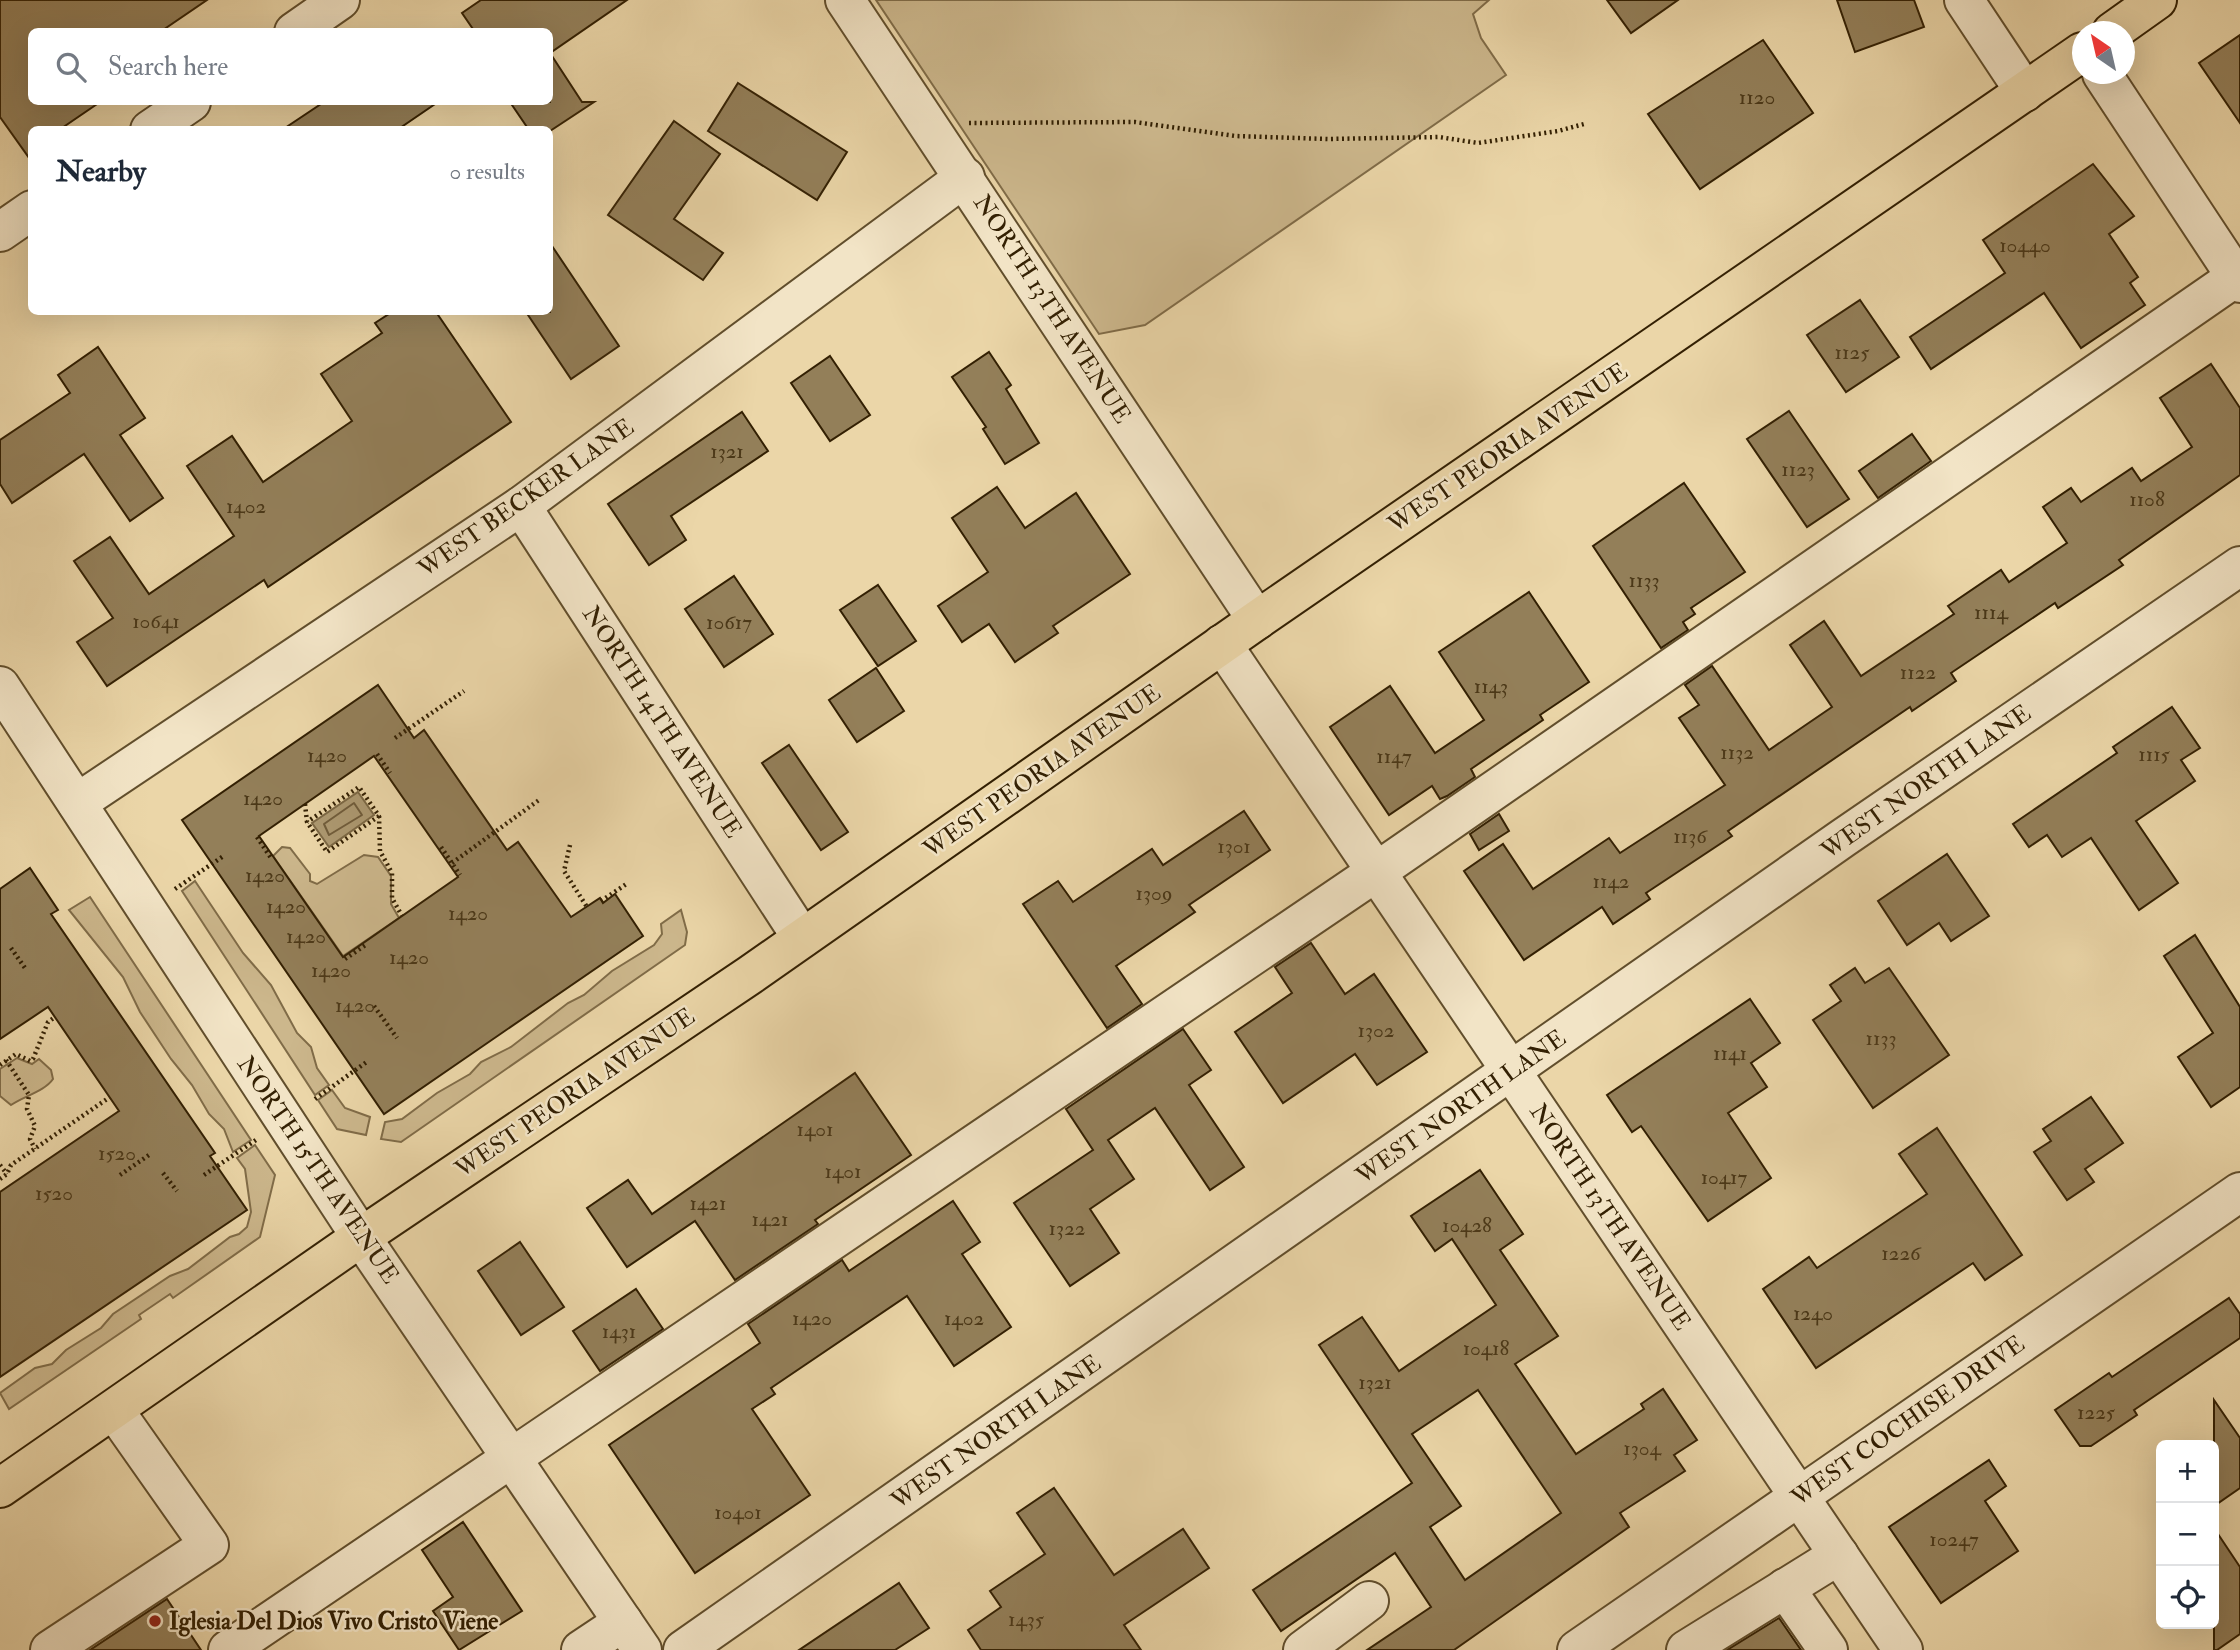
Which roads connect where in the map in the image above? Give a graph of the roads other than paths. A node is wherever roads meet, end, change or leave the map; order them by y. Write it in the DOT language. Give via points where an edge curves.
graph roads {
  1 [pos="340,0"];
  2 [pos="845,0"];
  3 [pos="1964,0"];
  4 [pos="2157,0"];
  5 [pos="2127,21"];
  6 [pos="300,28"];
  7 [pos="2072,59"];
  8 [pos="2109,84"];
  9 [pos="2025,92"];
  10 [pos="187,105"];
  11 [pos="156,126"];
  12 [pos="965,177"];
  13 [pos="28,213"];
  14 [pos="0,232"];
  15 [pos="2238,280"];
  16 [pos="521,506"];
  17 [pos="2240,566"];
  18 [pos="1257,620"];
  19 [pos="1222,644"];
  20 [pos="0,686"];
  21 [pos="77,803"];
  22 [pos="1376,872"];
  23 [pos="802,938"];
  24 [pos="1511,1072"];
  25 [pos="2235,1205"];
  26 [pos="361,1237"];
  27 [pos="114,1410"];
  28 [pos="513,1458"];
  29 [pos="0,1488"];
  30 [pos="1799,1496"];
  31 [pos="1839,1555"];
  32 [pos="1784,1588"];
  33 [pos="1369,1601"];
  34 [pos="632,1636"];
  35 [pos="1602,1643"];
  36 [pos="50,1650"];
  37 [pos="228,1650"];
  38 [pos="582,1650"];
  39 [pos="683,1650"];
  40 [pos="1303,1650"];
  41 [pos="1686,1650"];
  42 [pos="1828,1650"];
  43 [pos="1903,1650"];
  1 -- 6 [label="street"];
  2 -- 12 [label="street, NORTH 13TH AVENUE"];
  3 -- 9 [label="street"];
  4 -- 5 [label="main road"];
  7 -- 9 [label="main road, WEST PEORIA AVENUE"];
  8 -- 15 [label="street"];
  9 -- 18 [label="main road, WEST PEORIA AVENUE"];
  10 -- 11 [label="street"];
  12 -- 16 [label="street, WEST BECKER LANE"];
  12 -- 18 [label="street, NORTH 13TH AVENUE"];
  13 -- 14 [label="street"];
  15 -- 22 [label="street"];
  16 -- 21 [label="street, WEST BECKER LANE"];
  16 -- 23 [label="street, NORTH 14TH AVENUE"];
  17 -- 24 [label="street, WEST NORTH LANE"];
  18 -- 19 [label="main road, WEST PEORIA AVENUE"];
  19 -- 22 [label="street, NORTH 13TH AVENUE"];
  19 -- 23 [label="main road, WEST PEORIA AVENUE"];
  20 -- 21 [label="street, NORTH 15TH AVENUE"];
  21 -- 26 [label="street, NORTH 15TH AVENUE"];
  22 -- 24 [label="street, NORTH 13TH AVENUE"];
  22 -- 28 [label="street"];
  23 -- 26 [label="main road, WEST PEORIA AVENUE"];
  24 -- 30 [label="street, NORTH 13TH AVENUE"];
  24 -- 39 [label="street, WEST NORTH LANE"];
  25 -- 30 [label="street, WEST COCHISE DRIVE"];
  26 -- 27 [label="main road, WEST PEORIA AVENUE"];
  26 -- 28 [label="street, NORTH 15TH AVENUE"];
  27 -- 29 [label="main road, WEST PEORIA AVENUE"];
  27 -- 36 [label="street" via="209,1545"];
  28 -- 34 [label="street, NORTH 15TH AVENUE"];
  28 -- 37 [label="street"];
  30 -- 31 [label="street, NORTH 13TH AVENUE"];
  30 -- 35 [label="street, WEST COCHISE DRIVE"];
  31 -- 32 [label="street"];
  31 -- 43 [label="street, NORTH 13TH AVENUE"];
  32 -- 41 [label="street"];
  32 -- 42 [label="street"];
  33 -- 40 [label="street"];
  34 -- 38 [label="street"];
}
